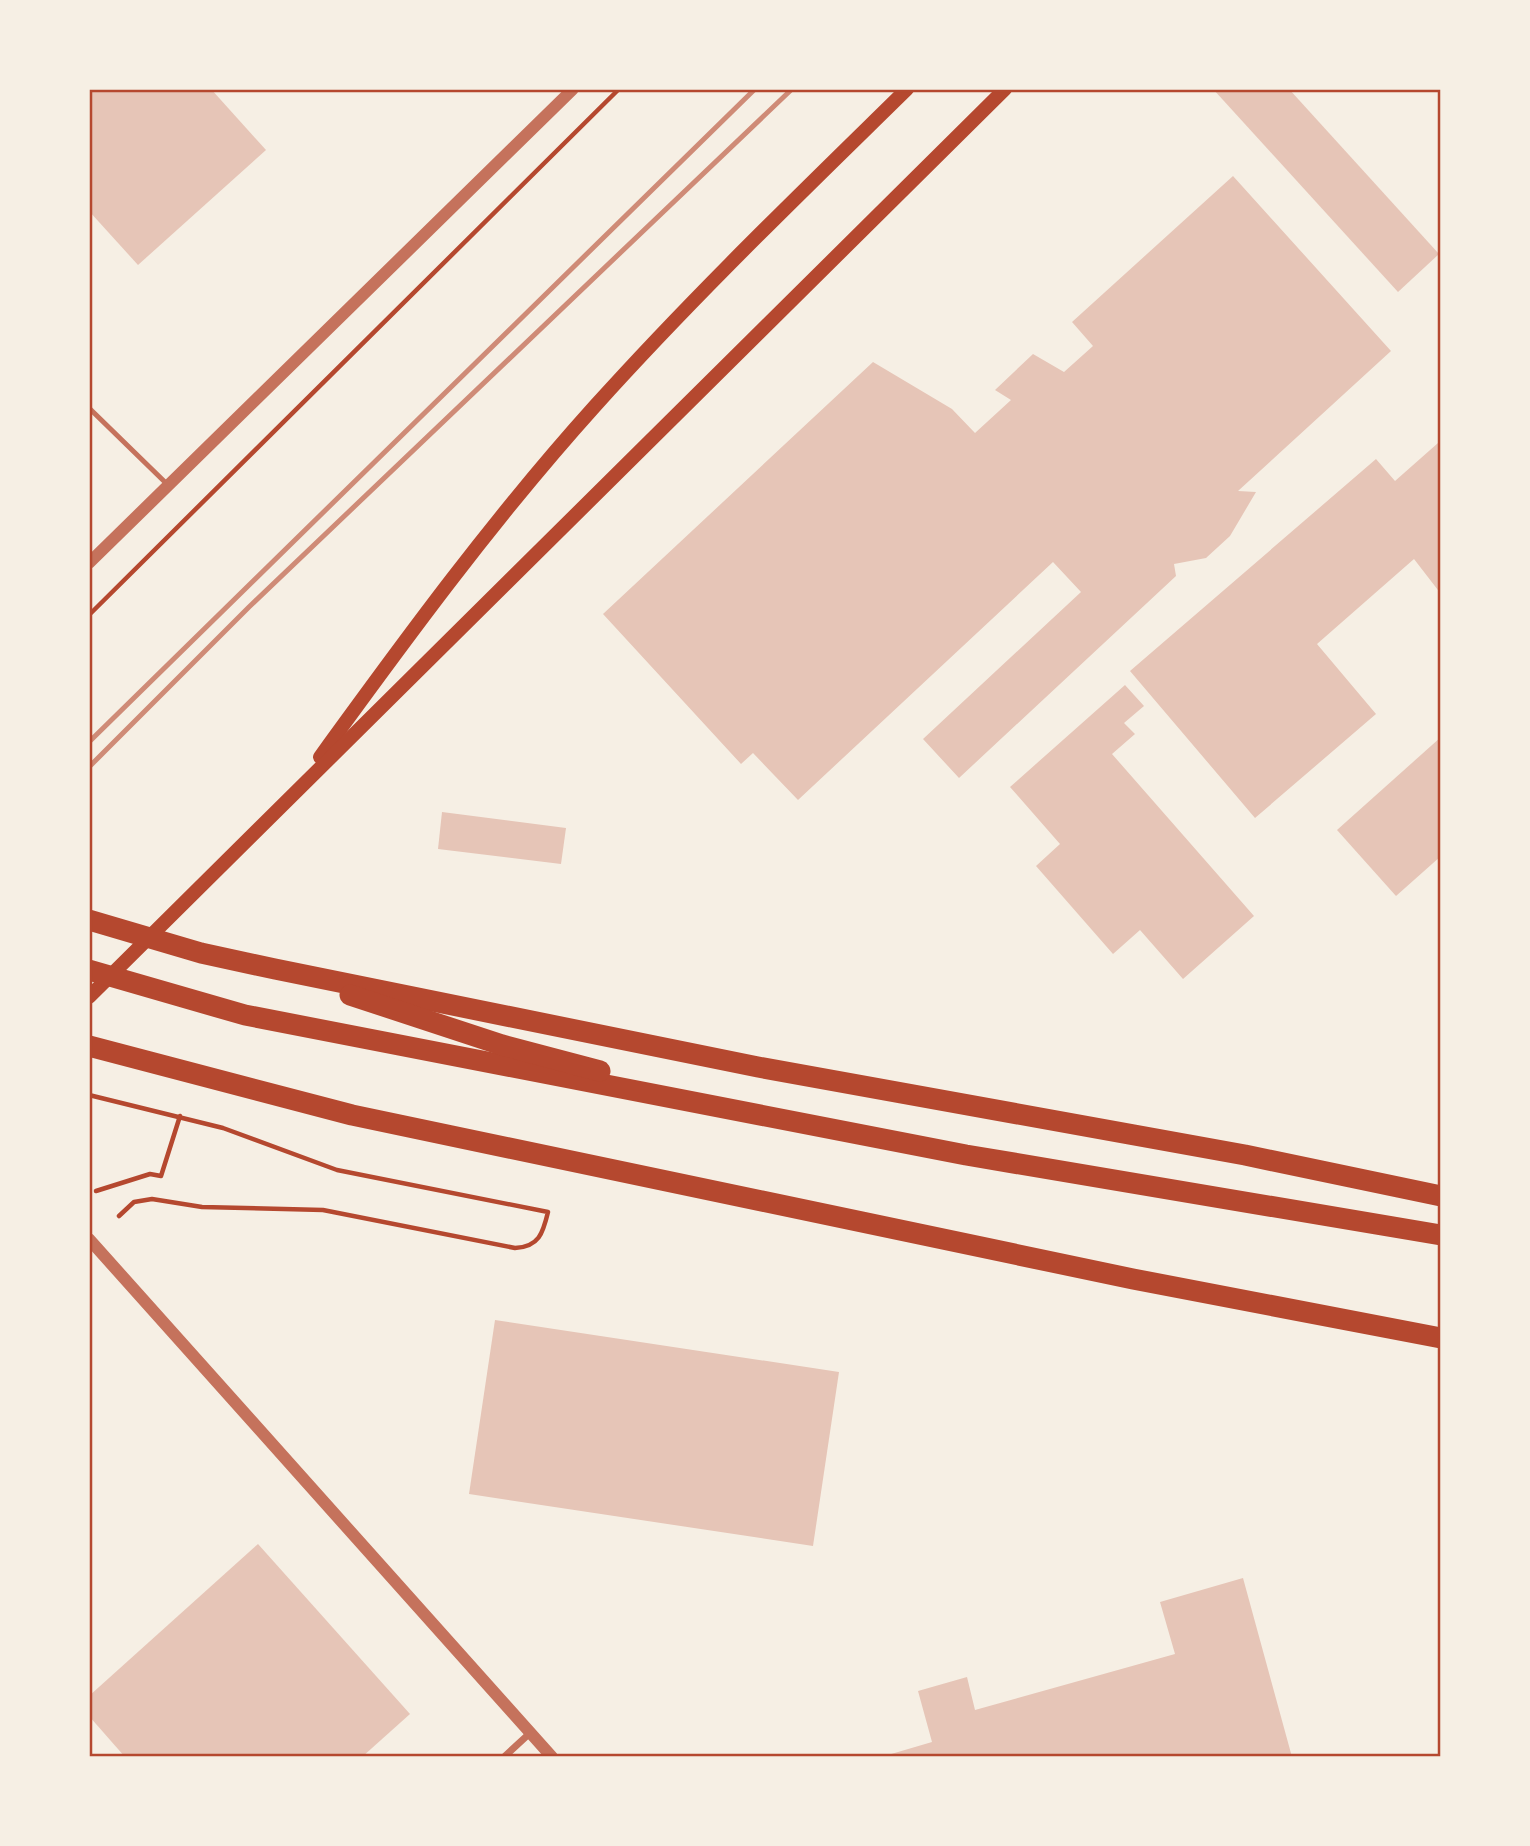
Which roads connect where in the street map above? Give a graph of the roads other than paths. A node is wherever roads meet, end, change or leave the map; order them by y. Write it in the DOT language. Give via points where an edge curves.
graph roads {
  1 [pos="573,89"];
  2 [pos="907,89"];
  3 [pos="1005,89"];
  4 [pos="89,408"];
  5 [pos="169,486"];
  6 [pos="89,563"];
  7 [pos="297,790"];
  8 [pos="89,920"];
  9 [pos="275,969"];
  10 [pos="89,970"];
  11 [pos="89,998"];
  12 [pos="95,1047"];
  13 [pos="776,1118"];
  14 [pos="1441,1196"];
  15 [pos="1441,1235"];
  16 [pos="89,1239"];
  17 [pos="1441,1338"];
  18 [pos="530,1733"];
  19 [pos="504,1757"];
  20 [pos="552,1757"];
  1 -- 5 [label="street"];
  2 -- 7 [label="main road" via="594,407 424,612"];
  3 -- 7 [label="main road"];
  4 -- 5 [label="lane"];
  5 -- 6 [label="street"];
  7 -- 11 [label="main road"];
  8 -- 9 [label="highway"];
  9 -- 13 [label="highway" via="502,1045"];
  9 -- 14 [label="highway" via="758,1068 1245,1155"];
  10 -- 13 [label="highway" via="259,1018"];
  12 -- 17 [label="highway" via="352,1115 1133,1279"];
  13 -- 15 [label="highway"];
  16 -- 18 [label="street"];
  18 -- 19 [label="street"];
  18 -- 20 [label="street"];
}
